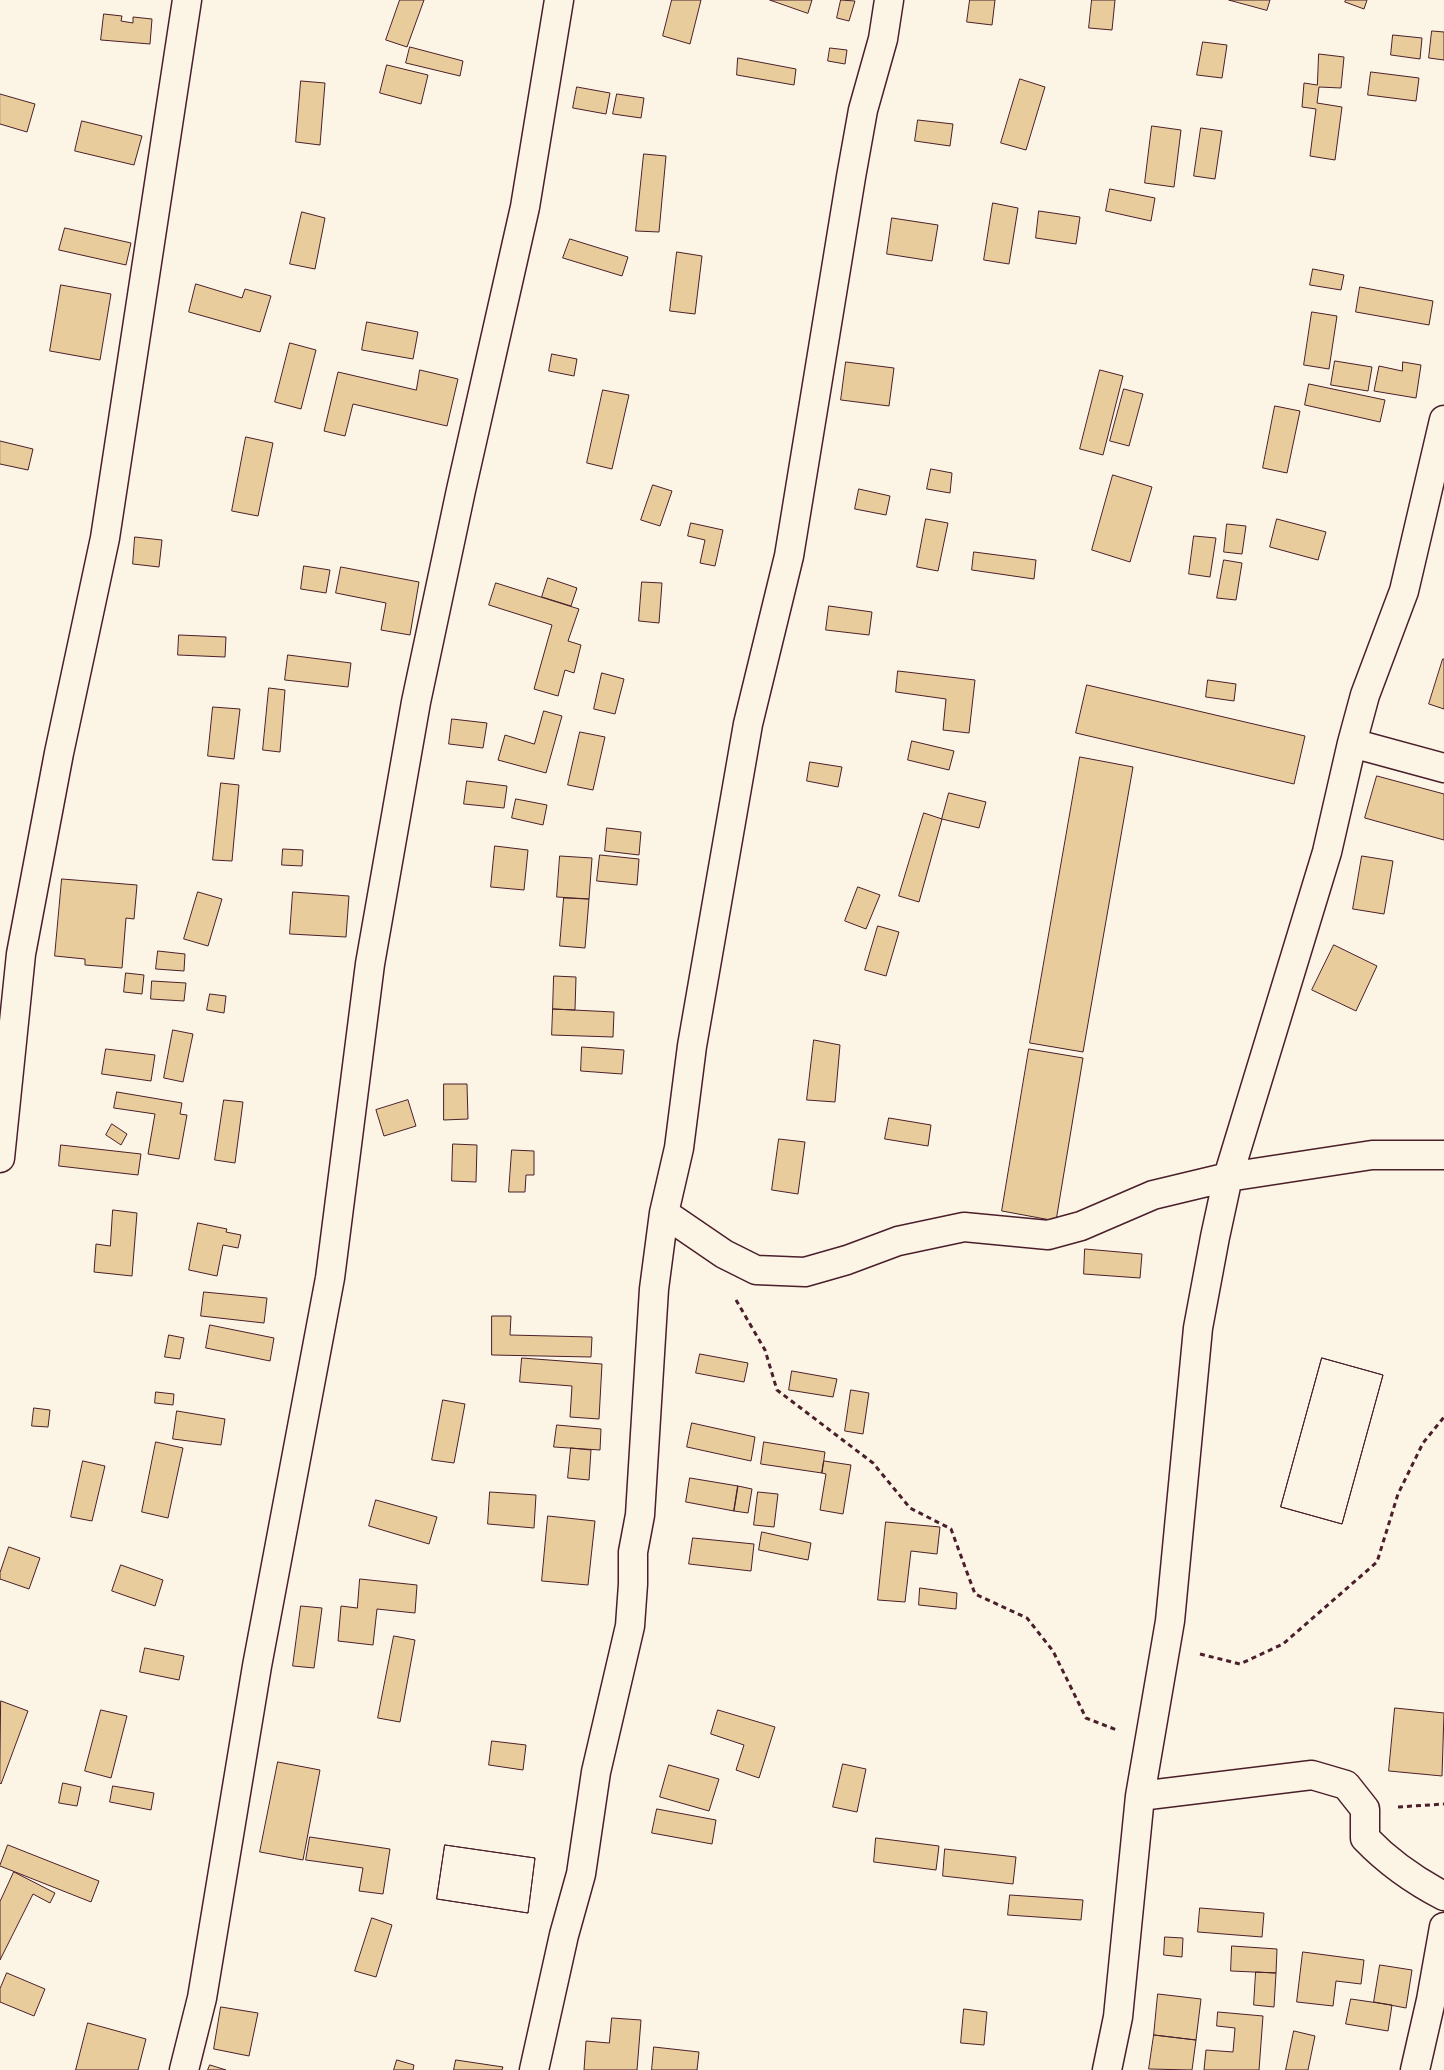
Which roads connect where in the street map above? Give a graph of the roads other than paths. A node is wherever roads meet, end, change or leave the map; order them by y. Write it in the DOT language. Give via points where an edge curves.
graph roads {
  1 [pos="187,0"];
  2 [pos="559,0"];
  3 [pos="889,0"];
  4 [pos="1444,420"];
  5 [pos="1352,743"];
  6 [pos="1444,768"];
  7 [pos="1444,1155"];
  8 [pos="0,1158"];
  9 [pos="1228,1177"];
  10 [pos="664,1213"];
  11 [pos="1140,1796"];
  12 [pos="1444,1896"];
  13 [pos="1444,1927"];
  14 [pos="184,2070"];
  15 [pos="534,2070"];
  16 [pos="1107,2070"];
  17 [pos="1415,2070"];
  1 -- 8 [label="street" via="105,538 59,753 21,954"];
  2 -- 14 [label="street" via="525,207 416,702 370,964 330,1278 258,1656 202,1998"];
  3 -- 10 [label="street" via="851,176 788,556 748,724 692,1046 679,1148"];
  4 -- 5 [label="street" via="1404,591 1365,695"];
  5 -- 6 [label="street"];
  5 -- 9 [label="street" via="1327,852"];
  7 -- 9 [label="street" via="1372,1155"];
  9 -- 10 [label="street" via="1153,1195 1081,1226 1048,1235 964,1227 898,1241 805,1272 756,1270 724,1254"];
  9 -- 11 [label="street" via="1198,1328 1171,1611"];
  10 -- 15 [label="street" via="654,1289 630,1626 596,1772 581,1874"];
  11 -- 12 [label="street" via="1312,1774 1346,1785 1365,1809 1365,1838 1386,1860"];
  11 -- 16 [label="street" via="1118,2017"];
  13 -- 17 [label="street"];
}
